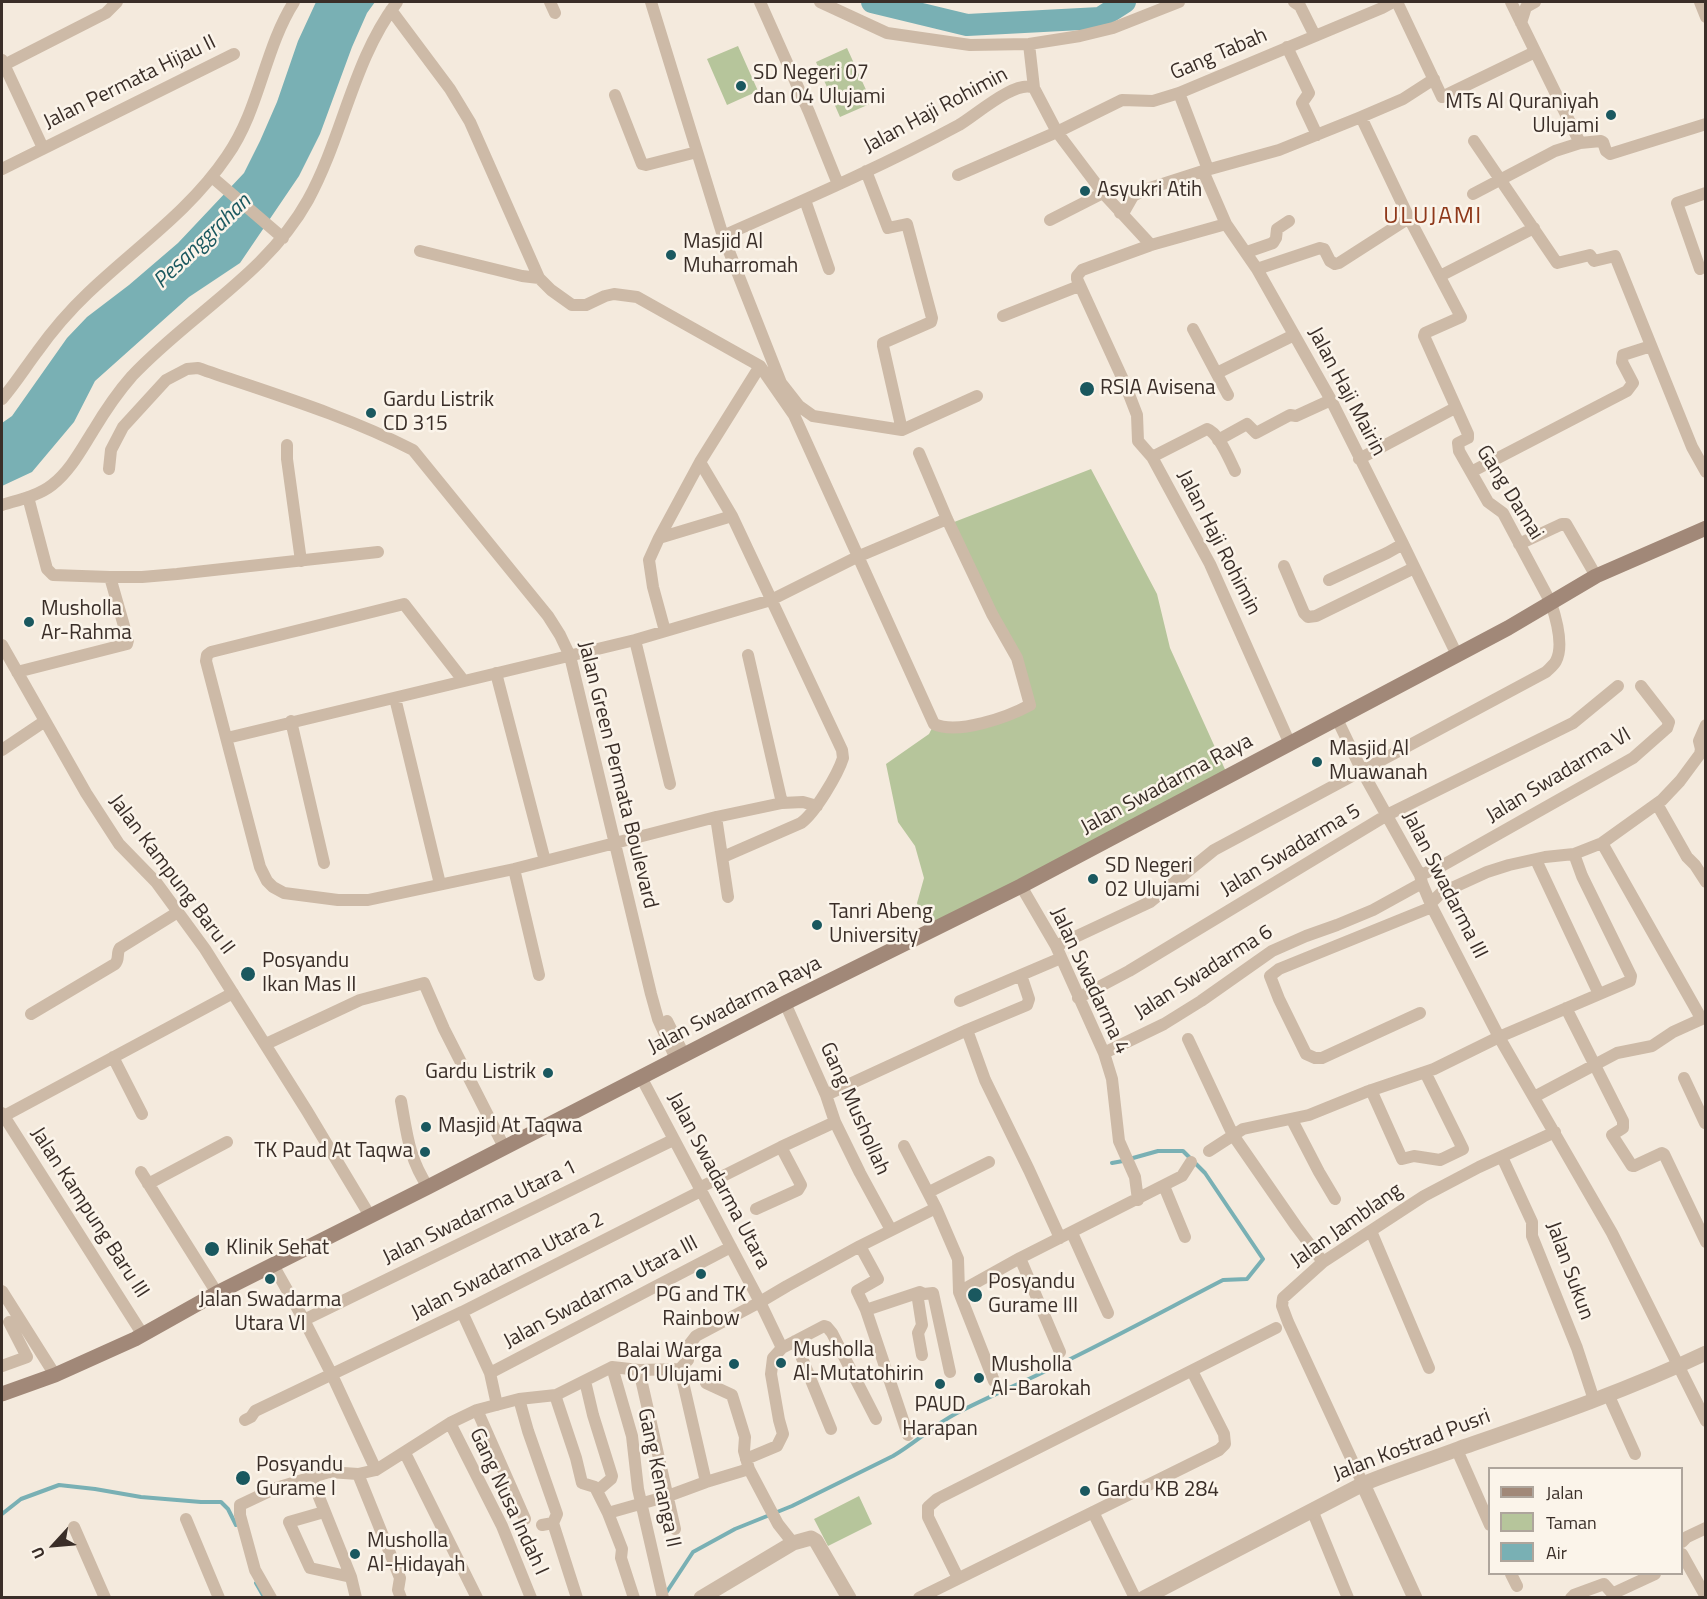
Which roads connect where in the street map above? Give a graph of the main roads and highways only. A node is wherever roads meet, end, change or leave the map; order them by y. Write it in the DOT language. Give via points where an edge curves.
graph roads {
  1 [pos="1706,528"];
  2 [pos="2,1394"];
  1 -- 2 [label="main road, Jalan Swadarma Raya" via="1596,576 1457,655 1021,886 217,1293 143,1335"];
}
